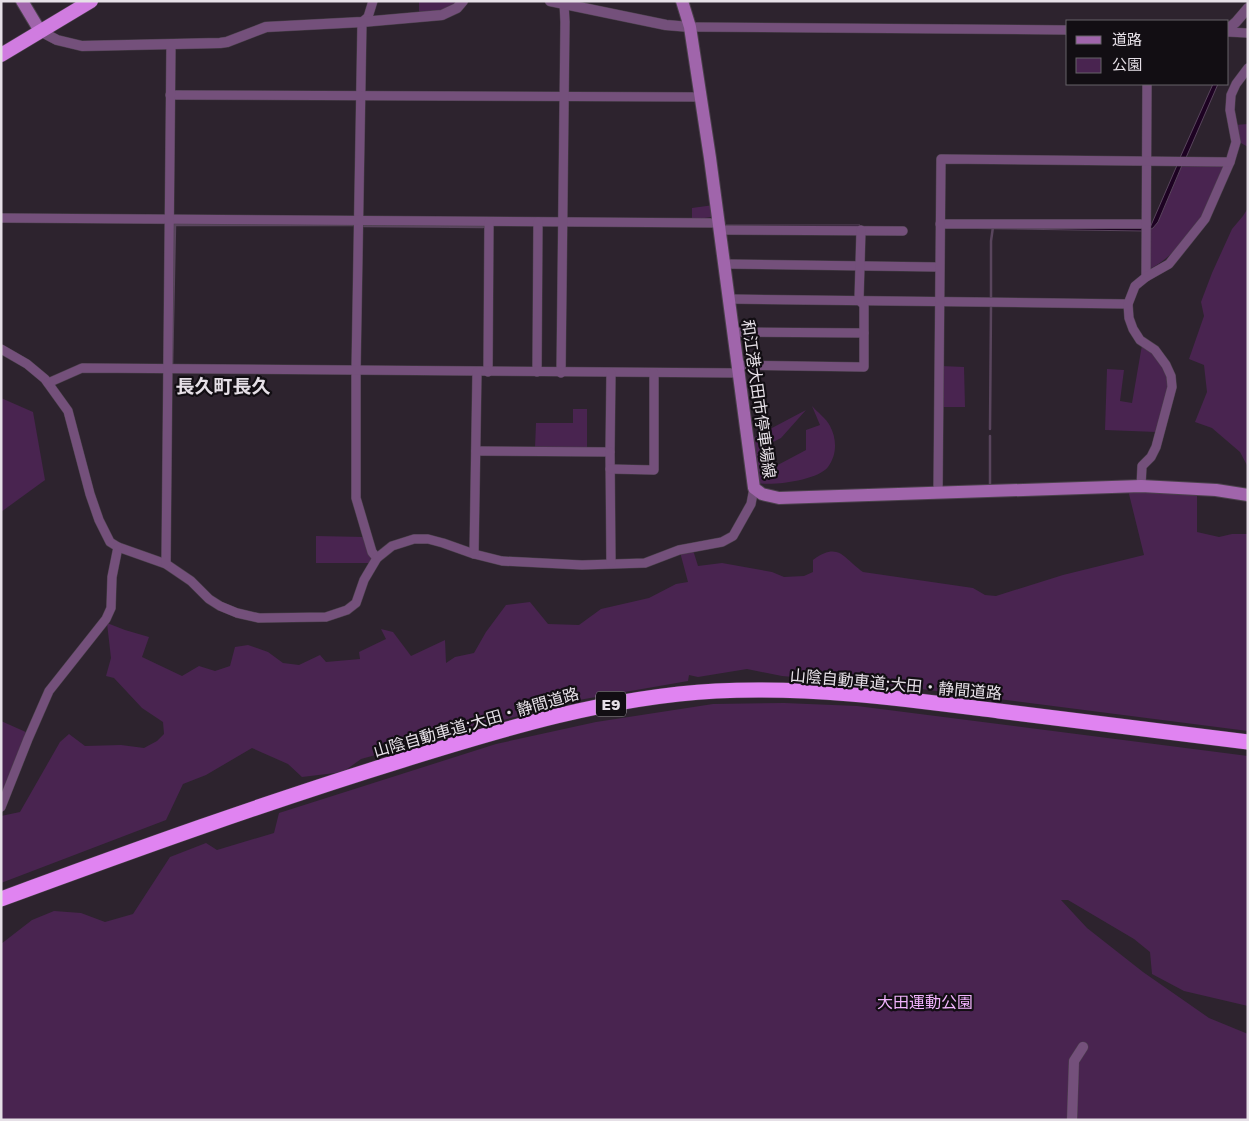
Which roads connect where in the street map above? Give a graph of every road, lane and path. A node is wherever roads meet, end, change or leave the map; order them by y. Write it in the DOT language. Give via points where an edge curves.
graph roads {
  1 [pos="22,1"];
  2 [pos="72,1"];
  3 [pos="91,1"];
  4 [pos="373,1"];
  5 [pos="464,1"];
  6 [pos="550,1"];
  7 [pos="682,1"];
  8 [pos="564,3"];
  9 [pos="1248,8"];
  10 [pos="362,22"];
  11 [pos="690,27"];
  12 [pos="37,28"];
  13 [pos="1229,29"];
  14 [pos="1066,30"];
  15 [pos="1229,30"];
  16 [pos="1248,33"];
  17 [pos="171,44"];
  18 [pos="1,45"];
  19 [pos="1,55"];
  20 [pos="1248,68"];
  21 [pos="1147,85"];
  22 [pos="170,94"];
  23 [pos="360,95"];
  24 [pos="564,96"];
  25 [pos="701,98"];
  26 [pos="1147,161"];
  27 [pos="1230,162"];
  28 [pos="1,218"];
  29 [pos="170,219"];
  30 [pos="358,220"];
  31 [pos="489,222"];
  32 [pos="538,222"];
  33 [pos="562,222"];
  34 [pos="940,224"];
  35 [pos="1146,224"];
  36 [pos="720,227"];
  37 [pos="861,230"];
  38 [pos="904,230"];
  39 [pos="724,264"];
  40 [pos="860,265"];
  41 [pos="937,267"];
  42 [pos="1146,277"];
  43 [pos="729,299"];
  44 [pos="859,300"];
  45 [pos="940,302"];
  46 [pos="1128,304"];
  47 [pos="734,332"];
  48 [pos="864,333"];
  49 [pos="1,349"];
  50 [pos="168,369"];
  51 [pos="739,369"];
  52 [pos="356,371"];
  53 [pos="477,372"];
  54 [pos="488,372"];
  55 [pos="537,372"];
  56 [pos="561,373"];
  57 [pos="611,373"];
  58 [pos="654,373"];
  59 [pos="48,383"];
  60 [pos="476,451"];
  61 [pos="610,452"];
  62 [pos="610,469"];
  63 [pos="1141,486"];
  64 [pos="754,488"];
  65 [pos="938,494"];
  66 [pos="1248,495"];
  67 [pos="118,547"];
  68 [pos="474,554"];
  69 [pos="377,558"];
  70 [pos="611,563"];
  71 [pos="166,564"];
  72 [pos="1248,742"];
  73 [pos="1,807"];
  74 [pos="1,899"];
  75 [pos="1084,1047"];
  76 [pos="1072,1120"];
  1 -- 12 [label="main road"];
  2 -- 12 [label="highway"];
  3 -- 12 [label="highway"];
  4 -- 10 [label="street" via="368,16"];
  5 -- 10 [label="street" via="442,15"];
  6 -- 8 [label="street"];
  7 -- 11 [label="main road, 和江港大田市停車場線"];
  8 -- 11 [label="street" via="666,25"];
  8 -- 24 [label="street"];
  9 -- 13 [label="street"];
  10 -- 17 [label="street" via="266,27 227,42"];
  10 -- 23 [label="street"];
  11 -- 14 [label="street"];
  11 -- 25 [label="main road, 和江港大田市停車場線"];
  12 -- 17 [label="street" via="57,40 82,46"];
  12 -- 18 [label="highway"];
  12 -- 19 [label="highway"];
  15 -- 16 [label="street"];
  17 -- 22 [label="street"];
  20 -- 27 [label="street" via="1231,95 1230,110 1236,142"];
  21 -- 26 [label="street"];
  22 -- 23 [label="street"];
  22 -- 29 [label="street"];
  23 -- 24 [label="street"];
  23 -- 30 [label="street"];
  24 -- 25 [label="street"];
  24 -- 33 [label="street"];
  25 -- 36 [label="main road, 和江港大田市停車場線"];
  26 -- 27 [label="street"];
  26 -- 34 [label="street" via="941,159"];
  26 -- 35 [label="street"];
  27 -- 42 [label="street" via="1206,218 1169,264"];
  28 -- 29 [label="street"];
  29 -- 30 [label="street"];
  29 -- 50 [label="street"];
  30 -- 31 [label="street"];
  30 -- 52 [label="street"];
  31 -- 32 [label="street"];
  31 -- 54 [label="street"];
  32 -- 33 [label="street"];
  32 -- 55 [label="street"];
  33 -- 36 [label="street"];
  33 -- 56 [label="street"];
  34 -- 35 [label="street"];
  34 -- 45 [label="street"];
  35 -- 42 [label="street"];
  36 -- 37 [label="street"];
  36 -- 39 [label="main road, 和江港大田市停車場線"];
  37 -- 38 [label="street"];
  37 -- 40 [label="street"];
  39 -- 40 [label="street"];
  39 -- 43 [label="main road, 和江港大田市停車場線"];
  40 -- 41 [label="street"];
  40 -- 44 [label="street"];
  42 -- 46 [label="street" via="1135,286"];
  43 -- 44 [label="street"];
  43 -- 47 [label="main road, 和江港大田市停車場線"];
  44 -- 45 [label="street"];
  44 -- 48 [label="street" via="864,305"];
  45 -- 46 [label="street"];
  45 -- 65 [label="street"];
  46 -- 63 [label="street" via="1133,329 1166,365 1172,387 1156,447 1142,466"];
  47 -- 48 [label="street"];
  47 -- 51 [label="main road, 和江港大田市停車場線"];
  48 -- 51 [label="street" via="864,367"];
  49 -- 59 [label="street" via="27,364"];
  50 -- 52 [label="street"];
  50 -- 59 [label="street" via="82,368"];
  50 -- 71 [label="street"];
  51 -- 58 [label="street"];
  51 -- 64 [label="main road, 和江港大田市停車場線"];
  52 -- 53 [label="street"];
  52 -- 69 [label="street" via="356,498 372,552"];
  53 -- 54 [label="street"];
  53 -- 60 [label="street"];
  54 -- 55 [label="street"];
  55 -- 56 [label="street"];
  56 -- 57 [label="street"];
  57 -- 58 [label="street"];
  57 -- 61 [label="street"];
  58 -- 62 [label="street" via="654,470"];
  59 -- 67 [label="street" via="68,411 99,520 110,542"];
  60 -- 61 [label="street"];
  60 -- 68 [label="street"];
  61 -- 62 [label="street"];
  62 -- 70 [label="street"];
  63 -- 65 [label="main road, 和江港大田市停車場線"];
  63 -- 66 [label="main road, 和江港大田市停車場線"];
  64 -- 65 [label="main road, 和江港大田市停車場線" via="762,494 779,498"];
  64 -- 70 [label="street" via="748,510 728,539 679,550 645,563"];
  67 -- 71 [label="street"];
  67 -- 73 [label="street" via="112,577 111,608 106,619 49,691"];
  68 -- 69 [label="street" via="428,539 414,539 392,546"];
  68 -- 70 [label="street" via="502,561 582,565"];
  69 -- 71 [label="street" via="356,603 347,610 326,617 259,618 237,613 209,599 191,580"];
  72 -- 74 [label="highway, 山陰自動車道;大田・静間道路 / E9" via="839,693 756,690 657,696 539,720 406,759 168,838"];
  75 -- 76 [label="street" via="1074,1061"];
}
